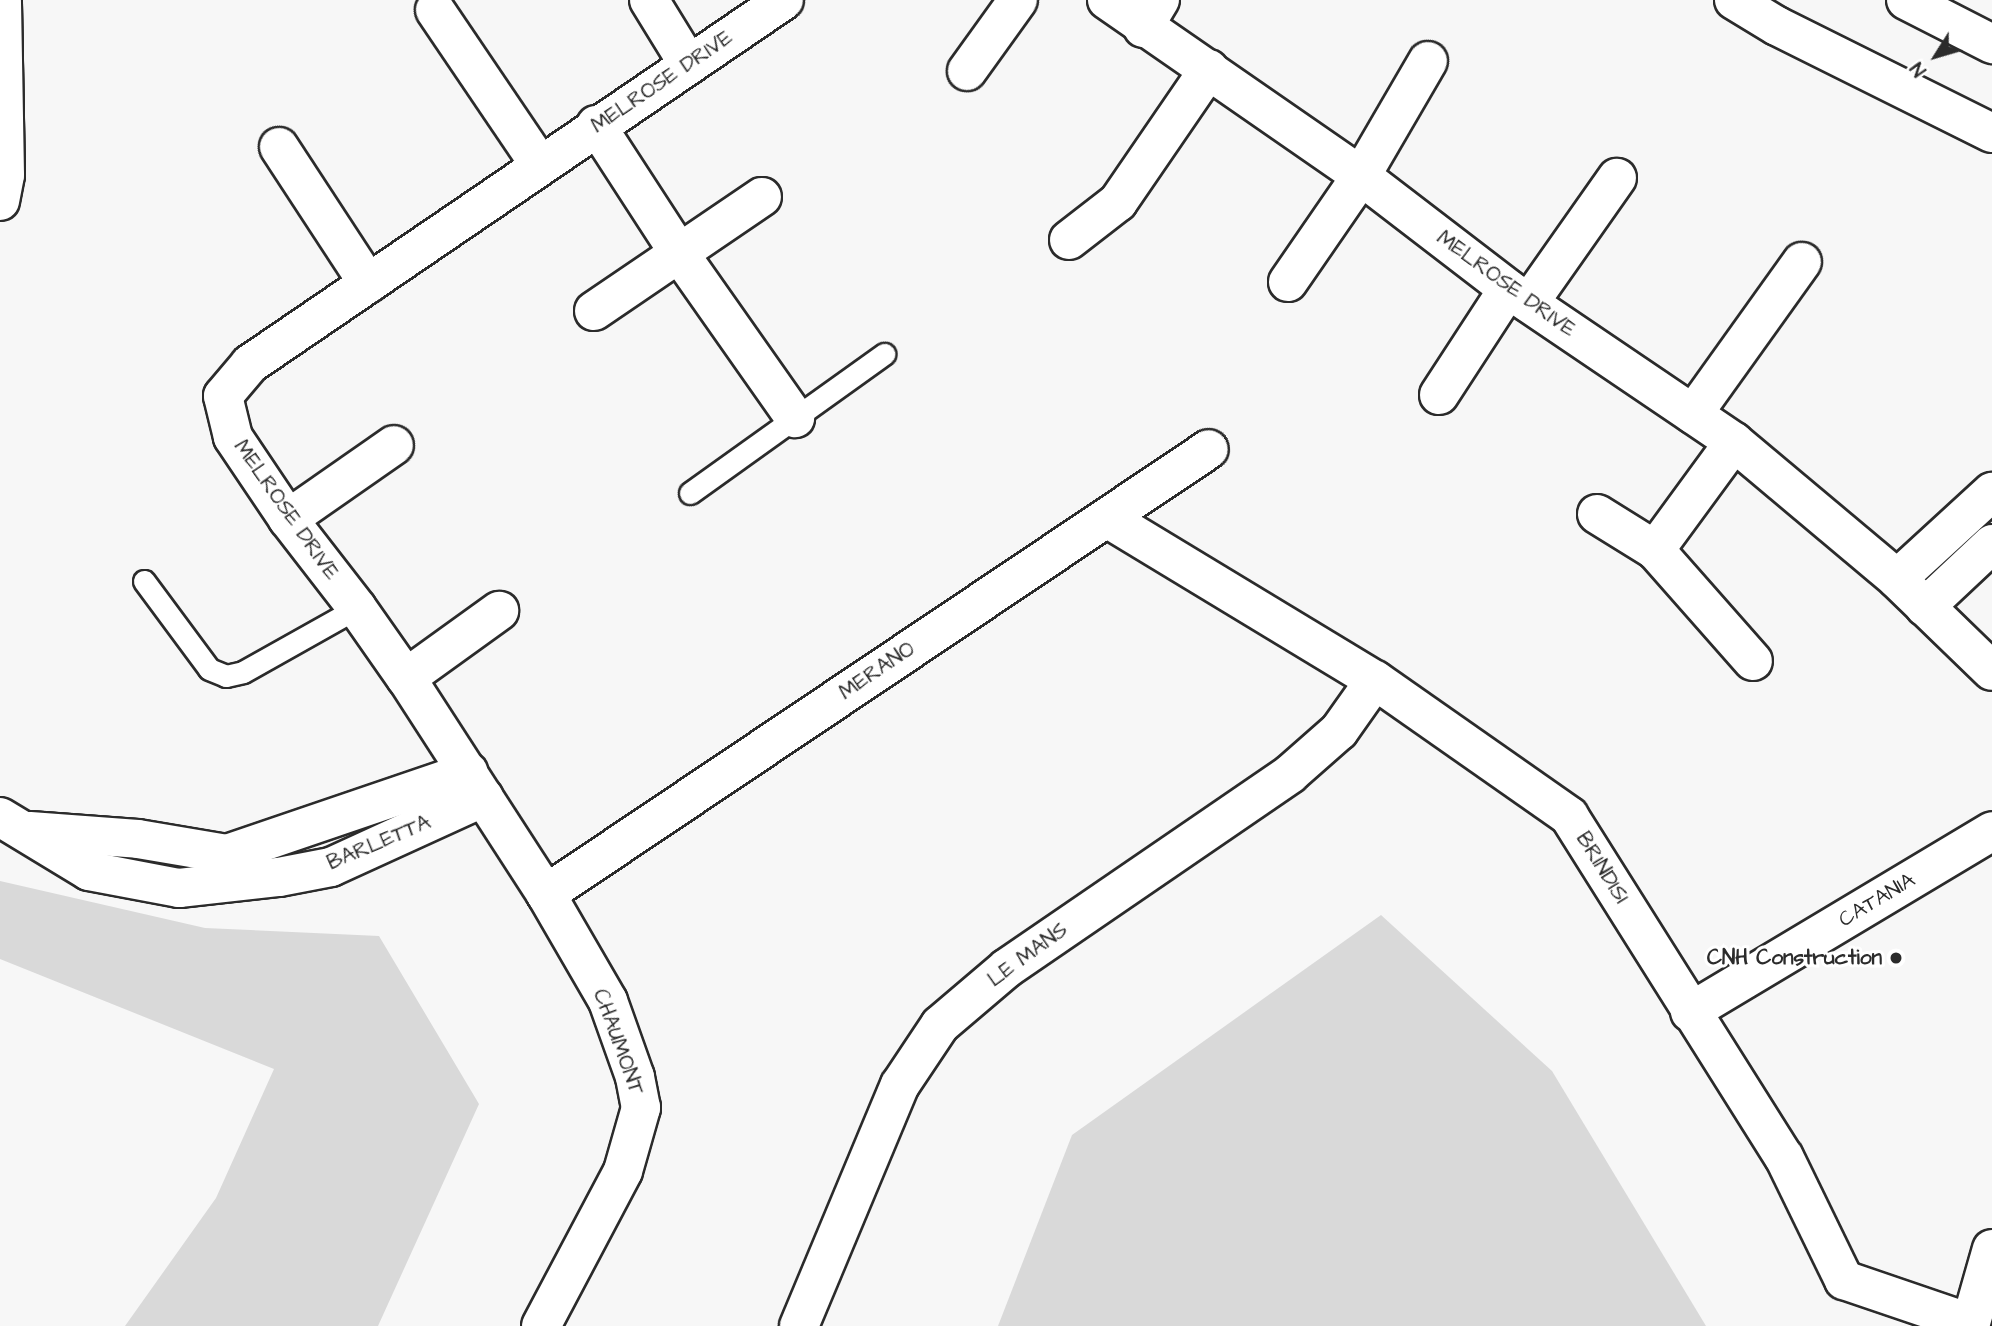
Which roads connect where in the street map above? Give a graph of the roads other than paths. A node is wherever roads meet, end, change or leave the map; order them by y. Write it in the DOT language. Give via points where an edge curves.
graph roads {
  1 [pos="2,0"];
  2 [pos="649,0"];
  3 [pos="784,0"];
  4 [pos="1018,0"];
  5 [pos="1107,0"];
  6 [pos="1734,0"];
  7 [pos="1906,0"];
  8 [pos="435,10"];
  9 [pos="1152,14"];
  10 [pos="1992,44"];
  11 [pos="1429,61"];
  12 [pos="688,65"];
  13 [pos="1209,69"];
  14 [pos="967,71"];
  15 [pos="596,125"];
  16 [pos="1992,133"];
  17 [pos="279,147"];
  18 [pos="540,165"];
  19 [pos="1361,176"];
  20 [pos="1616,178"];
  21 [pos="762,197"];
  22 [pos="0,201"];
  23 [pos="1069,240"];
  24 [pos="679,253"];
  25 [pos="1802,262"];
  26 [pos="1288,282"];
  27 [pos="368,283"];
  28 [pos="1519,296"];
  29 [pos="594,311"];
  30 [pos="884,354"];
  31 [pos="1439,395"];
  32 [pos="1693,414"];
  33 [pos="795,418"];
  34 [pos="1734,442"];
  35 [pos="394,445"];
  36 [pos="1209,449"];
  37 [pos="1992,492"];
  38 [pos="690,493"];
  39 [pos="1597,514"];
  40 [pos="1107,518"];
  41 [pos="288,519"];
  42 [pos="1992,544"];
  43 [pos="1655,550"];
  44 [pos="1897,579"];
  45 [pos="144,581"];
  46 [pos="1925,607"];
  47 [pos="357,608"];
  48 [pos="499,611"];
  49 [pos="1753,661"];
  50 [pos="1992,671"];
  51 [pos="406,678"];
  52 [pos="1376,680"];
  53 [pos="476,784"];
  54 [pos="13,824"];
  55 [pos="1992,831"];
  56 [pos="545,894"];
  57 [pos="1690,1012"];
  58 [pos="1992,1249"];
  59 [pos="1970,1324"];
  60 [pos="541,1326"];
  61 [pos="799,1326"];
  1 -- 22 [label="street" via="5,175"];
  2 -- 12 [label="street"];
  3 -- 12 [label="street, MELROSE DRIVE"];
  4 -- 14 [label="street"];
  5 -- 9 [label="street, MELROSE DRIVE"];
  6 -- 16 [label="street"];
  7 -- 10 [label="street"];
  8 -- 18 [label="street"];
  9 -- 13 [label="street, MELROSE DRIVE"];
  11 -- 19 [label="street"];
  12 -- 15 [label="street, MELROSE DRIVE"];
  13 -- 19 [label="street, MELROSE DRIVE"];
  13 -- 23 [label="street" via="1118,202"];
  15 -- 18 [label="street, MELROSE DRIVE"];
  15 -- 24 [label="street"];
  17 -- 27 [label="street"];
  18 -- 27 [label="street, MELROSE DRIVE"];
  19 -- 26 [label="street"];
  19 -- 28 [label="street, MELROSE DRIVE"];
  20 -- 28 [label="street"];
  21 -- 24 [label="street"];
  24 -- 29 [label="street"];
  24 -- 33 [label="street"];
  25 -- 32 [label="street"];
  27 -- 41 [label="street, MELROSE DRIVE" via="250,364 223,396 233,437"];
  28 -- 31 [label="street"];
  28 -- 32 [label="street, MELROSE DRIVE"];
  30 -- 33 [label="lane"];
  32 -- 34 [label="street, MELROSE DRIVE"];
  33 -- 38 [label="lane"];
  34 -- 43 [label="street"];
  34 -- 44 [label="street, MELROSE DRIVE"];
  35 -- 41 [label="street"];
  36 -- 40 [label="street, MERANO"];
  37 -- 44 [label="street"];
  39 -- 43 [label="street"];
  40 -- 52 [label="street, BRINDISI"];
  40 -- 56 [label="street, MERANO"];
  41 -- 47 [label="street, MELROSE DRIVE"];
  42 -- 46 [label="street"];
  43 -- 49 [label="street"];
  44 -- 46 [label="street, MELROSE DRIVE"];
  45 -- 47 [label="lane" via="209,669 226,676 243,672"];
  46 -- 50 [label="street, MELROSE DRIVE"];
  47 -- 51 [label="street, MELROSE DRIVE"];
  48 -- 51 [label="street"];
  51 -- 53 [label="street, MELROSE DRIVE"];
  52 -- 57 [label="street, BRINDISI" via="1569,816"];
  52 -- 61 [label="street, LE MANS" via="1339,732 1290,774 1007,968 940,1025 900,1085"];
  53 -- 54 [label="street, BARLETTA" via="228,868 138,839"];
  53 -- 56 [label="street, CHAUMONT"];
  55 -- 57 [label="street, CATANIA"];
  56 -- 60 [label="street, CHAUMONT" via="608,1001 635,1077 640,1108 623,1171"];
  57 -- 59 [label="street, BRINDISI" via="1784,1157 1844,1280"];
  58 -- 59 [label="street"];
}
